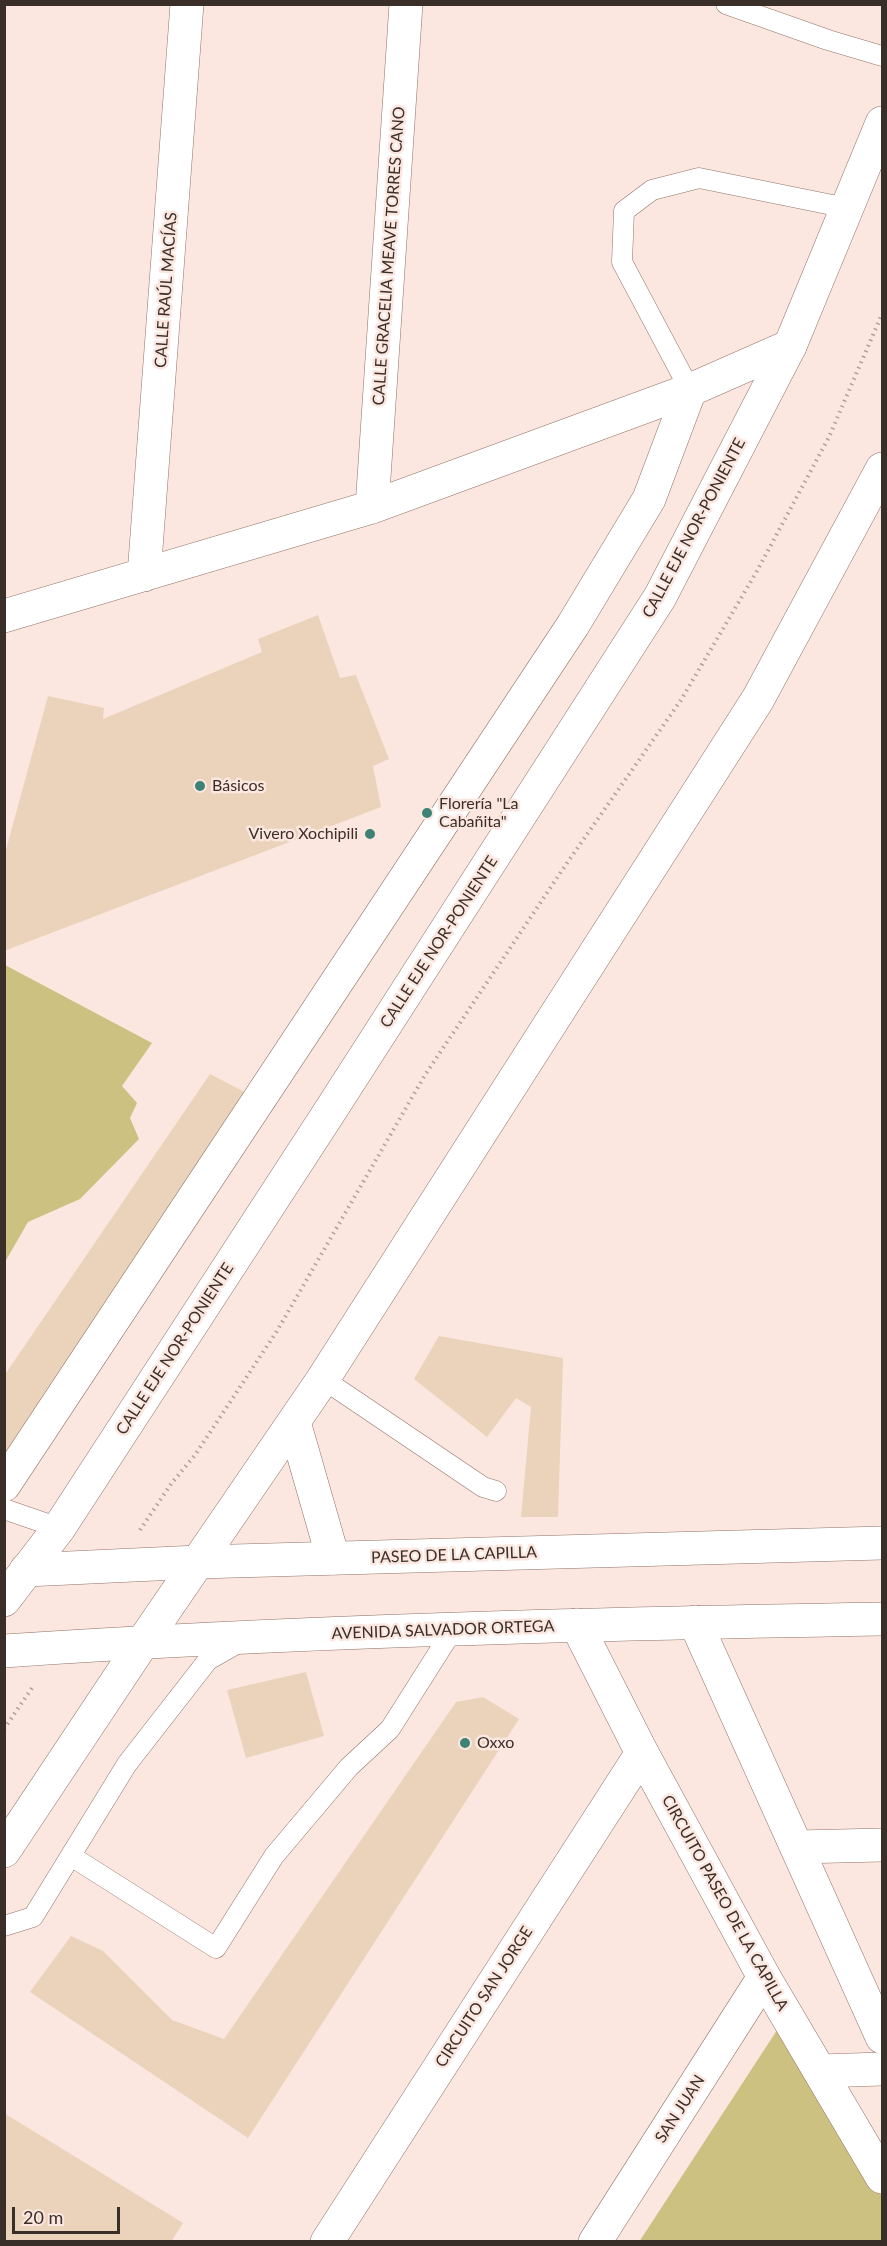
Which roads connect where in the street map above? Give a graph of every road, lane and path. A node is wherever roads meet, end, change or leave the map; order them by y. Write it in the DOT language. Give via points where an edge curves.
graph roads {
  1 [pos="187,4"];
  2 [pos="406,4"];
  3 [pos="726,4"];
  4 [pos="882,56"];
  5 [pos="882,123"];
  6 [pos="847,208"];
  7 [pos="882,314"];
  8 [pos="790,346"];
  9 [pos="690,390"];
  10 [pos="882,469"];
  11 [pos="372,507"];
  12 [pos="144,575"];
  13 [pos="4,616"];
  14 [pos="323,1379"];
  15 [pos="294,1422"];
  16 [pos="4,1485"];
  17 [pos="496,1491"];
  18 [pos="4,1509"];
  19 [pos="58,1528"];
  20 [pos="882,1543"];
  21 [pos="333,1558"];
  22 [pos="198,1562"];
  23 [pos="117,1564"];
  24 [pos="26,1570"];
  25 [pos="4,1600"];
  26 [pos="882,1619"];
  27 [pos="695,1622"];
  28 [pos="577,1625"];
  29 [pos="454,1628"];
  30 [pos="249,1637"];
  31 [pos="143,1642"];
  32 [pos="59,1647"];
  33 [pos="4,1651"];
  34 [pos="4,1729"];
  35 [pos="642,1753"];
  36 [pos="882,1845"];
  37 [pos="797,1847"];
  38 [pos="4,1851"];
  39 [pos="71,1856"];
  40 [pos="4,1926"];
  41 [pos="764,1977"];
  42 [pos="882,2037"];
  43 [pos="882,2068"];
  44 [pos="820,2071"];
  45 [pos="882,2176"];
  46 [pos="327,2241"];
  47 [pos="595,2241"];
  1 -- 12 [label="street, CALLE RAÚL MACÍAS"];
  2 -- 11 [label="street, CALLE GRACELIA MEAVE TORRES CANO"];
  3 -- 4 [label="lane"];
  5 -- 6 [label="street, CALLE EJE NOR-PONIENTE"];
  6 -- 8 [label="street, CALLE EJE NOR-PONIENTE"];
  6 -- 9 [label="lane" via="699,178 652,190 624,212 622,262"];
  7 -- 23 [label="path" via="829,437 681,700 425,1075 277,1331"];
  8 -- 9 [label="street"];
  8 -- 19 [label="street, CALLE EJE NOR-PONIENTE" via="660,597"];
  9 -- 11 [label="street"];
  9 -- 16 [label="street" via="649,499 573,625"];
  10 -- 14 [label="street" via="758,699"];
  11 -- 12 [label="street"];
  12 -- 13 [label="street"];
  14 -- 15 [label="street"];
  14 -- 17 [label="lane" via="483,1487"];
  15 -- 21 [label="street"];
  15 -- 22 [label="street"];
  18 -- 19 [label="lane"];
  19 -- 24 [label="street, CALLE EJE NOR-PONIENTE"];
  20 -- 21 [label="street, PASEO DE LA CAPILLA"];
  21 -- 22 [label="street, PASEO DE LA CAPILLA"];
  22 -- 23 [label="street, PASEO DE LA CAPILLA"];
  22 -- 31 [label="street"];
  23 -- 24 [label="street, PASEO DE LA CAPILLA"];
  24 -- 25 [label="street, CALLE EJE NOR-PONIENTE"];
  26 -- 27 [label="street, AVENIDA SALVADOR ORTEGA"];
  27 -- 28 [label="street, AVENIDA SALVADOR ORTEGA"];
  27 -- 37 [label="street"];
  28 -- 29 [label="street, AVENIDA SALVADOR ORTEGA"];
  28 -- 35 [label="street, CIRCUITO PASEO DE LA CAPILLA"];
  29 -- 30 [label="street, AVENIDA SALVADOR ORTEGA"];
  29 -- 39 [label="lane" via="390,1729 349,1767 274,1856 216,1948"];
  30 -- 31 [label="street, AVENIDA SALVADOR ORTEGA"];
  30 -- 39 [label="lane" via="208,1660 127,1764"];
  31 -- 32 [label="street, AVENIDA SALVADOR ORTEGA"];
  31 -- 38 [label="street"];
  32 -- 33 [label="street, AVENIDA SALVADOR ORTEGA"];
  32 -- 34 [label="path"];
  35 -- 41 [label="street, CIRCUITO PASEO DE LA CAPILLA"];
  35 -- 46 [label="street, CIRCUITO SAN JORGE"];
  36 -- 37 [label="street"];
  37 -- 42 [label="street"];
  39 -- 40 [label="lane" via="33,1917"];
  41 -- 44 [label="street, CIRCUITO PASEO DE LA CAPILLA"];
  41 -- 47 [label="street, SAN JUAN"];
  43 -- 44 [label="street"];
  44 -- 45 [label="street, CIRCUITO PASEO DE LA CAPILLA"];
}
